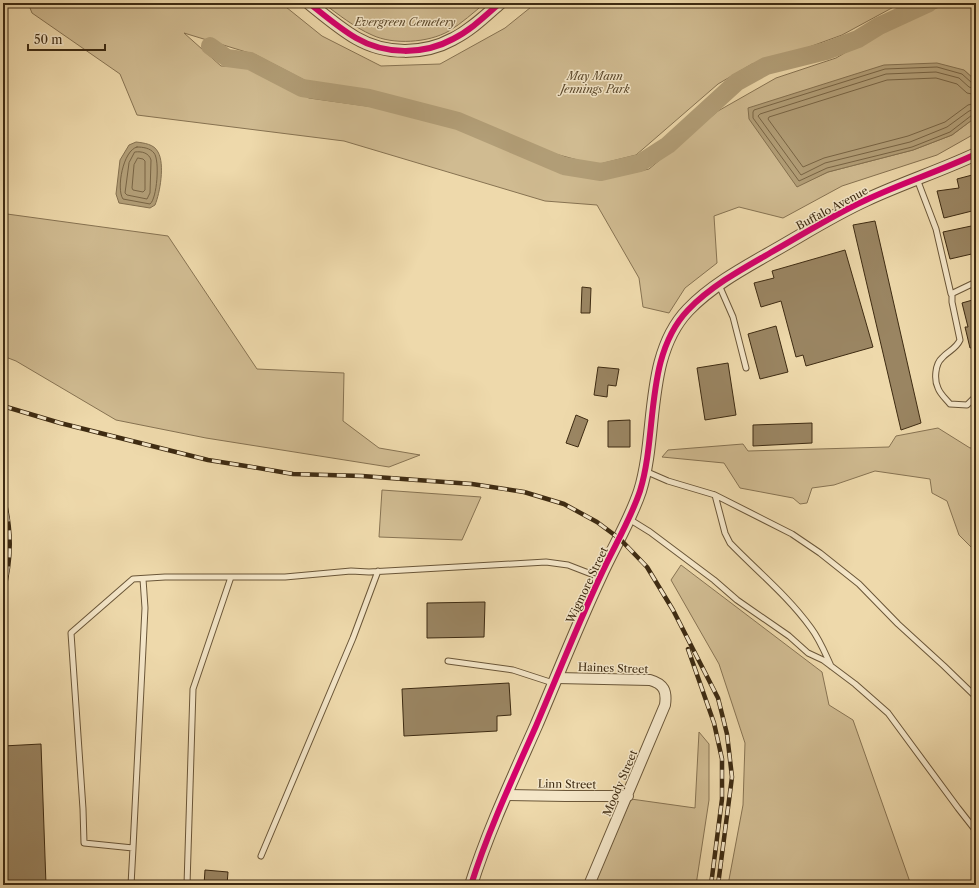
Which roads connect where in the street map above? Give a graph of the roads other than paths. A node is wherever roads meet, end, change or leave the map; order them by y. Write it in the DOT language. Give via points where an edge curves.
graph roads {
  1 [pos="309,3"];
  2 [pos="500,3"];
  3 [pos="976,154"];
  4 [pos="917,179"];
  5 [pos="976,282"];
  6 [pos="719,285"];
  7 [pos="705,294"];
  8 [pos="952,294"];
  9 [pos="746,368"];
  10 [pos="976,396"];
  11 [pos="645,472"];
  12 [pos="715,495"];
  13 [pos="629,519"];
  14 [pos="378,571"];
  15 [pos="231,577"];
  16 [pos="600,577"];
  17 [pos="144,579"];
  18 [pos="448,661"];
  19 [pos="832,667"];
  20 [pos="556,681"];
  21 [pos="664,689"];
  22 [pos="976,697"];
  23 [pos="506,794"];
  24 [pos="628,796"];
  25 [pos="976,831"];
  26 [pos="133,848"];
  27 [pos="261,856"];
  28 [pos="131,885"];
  29 [pos="187,885"];
  30 [pos="471,885"];
  31 [pos="590,885"];
  1 -- 2 [label="street" via="341,28 371,45 407,51 436,46 453,39 472,27"];
  3 -- 4 [label="street, Buffalo Avenue"];
  4 -- 6 [label="street, Buffalo Avenue" via="865,200 823,222 742,268"];
  4 -- 8 [label="lane" via="936,229"];
  5 -- 8 [label="lane"];
  6 -- 7 [label="street, Buffalo Avenue"];
  6 -- 9 [label="lane" via="733,317"];
  7 -- 11 [label="street, Wigmore Street" via="678,322 668,338 660,361"];
  8 -- 10 [label="lane" via="960,340 953,350 941,358 936,377 938,388 950,404 967,405"];
  11 -- 12 [label="lane"];
  11 -- 13 [label="street, Wigmore Street"];
  12 -- 19 [label="lane" via="730,543 791,603 823,646"];
  12 -- 22 [label="lane" via="792,534 820,553 859,584"];
  13 -- 16 [label="street, Wigmore Street"];
  13 -- 19 [label="lane" via="789,636 808,653"];
  14 -- 15 [label="lane" via="285,577"];
  14 -- 16 [label="lane" via="546,562 568,565"];
  14 -- 27 [label="lane" via="353,638"];
  15 -- 17 [label="lane"];
  15 -- 29 [label="lane" via="193,689"];
  16 -- 20 [label="street, Wigmore Street"];
  17 -- 26 [label="lane" via="145,608"];
  17 -- 26 [label="lane" via="133,579 71,633 84,843"];
  18 -- 20 [label="lane" via="513,670"];
  19 -- 25 [label="lane" via="856,684 888,713"];
  20 -- 21 [label="street, Haines Street" via="650,680 657,682"];
  20 -- 23 [label="street, Wigmore Street"];
  21 -- 24 [label="street, Moody Street" via="665,705"];
  23 -- 24 [label="street, Linn Street"];
  23 -- 30 [label="street, Wigmore Street"];
  24 -- 31 [label="street, Moody Street"];
  26 -- 28 [label="lane"];
}
